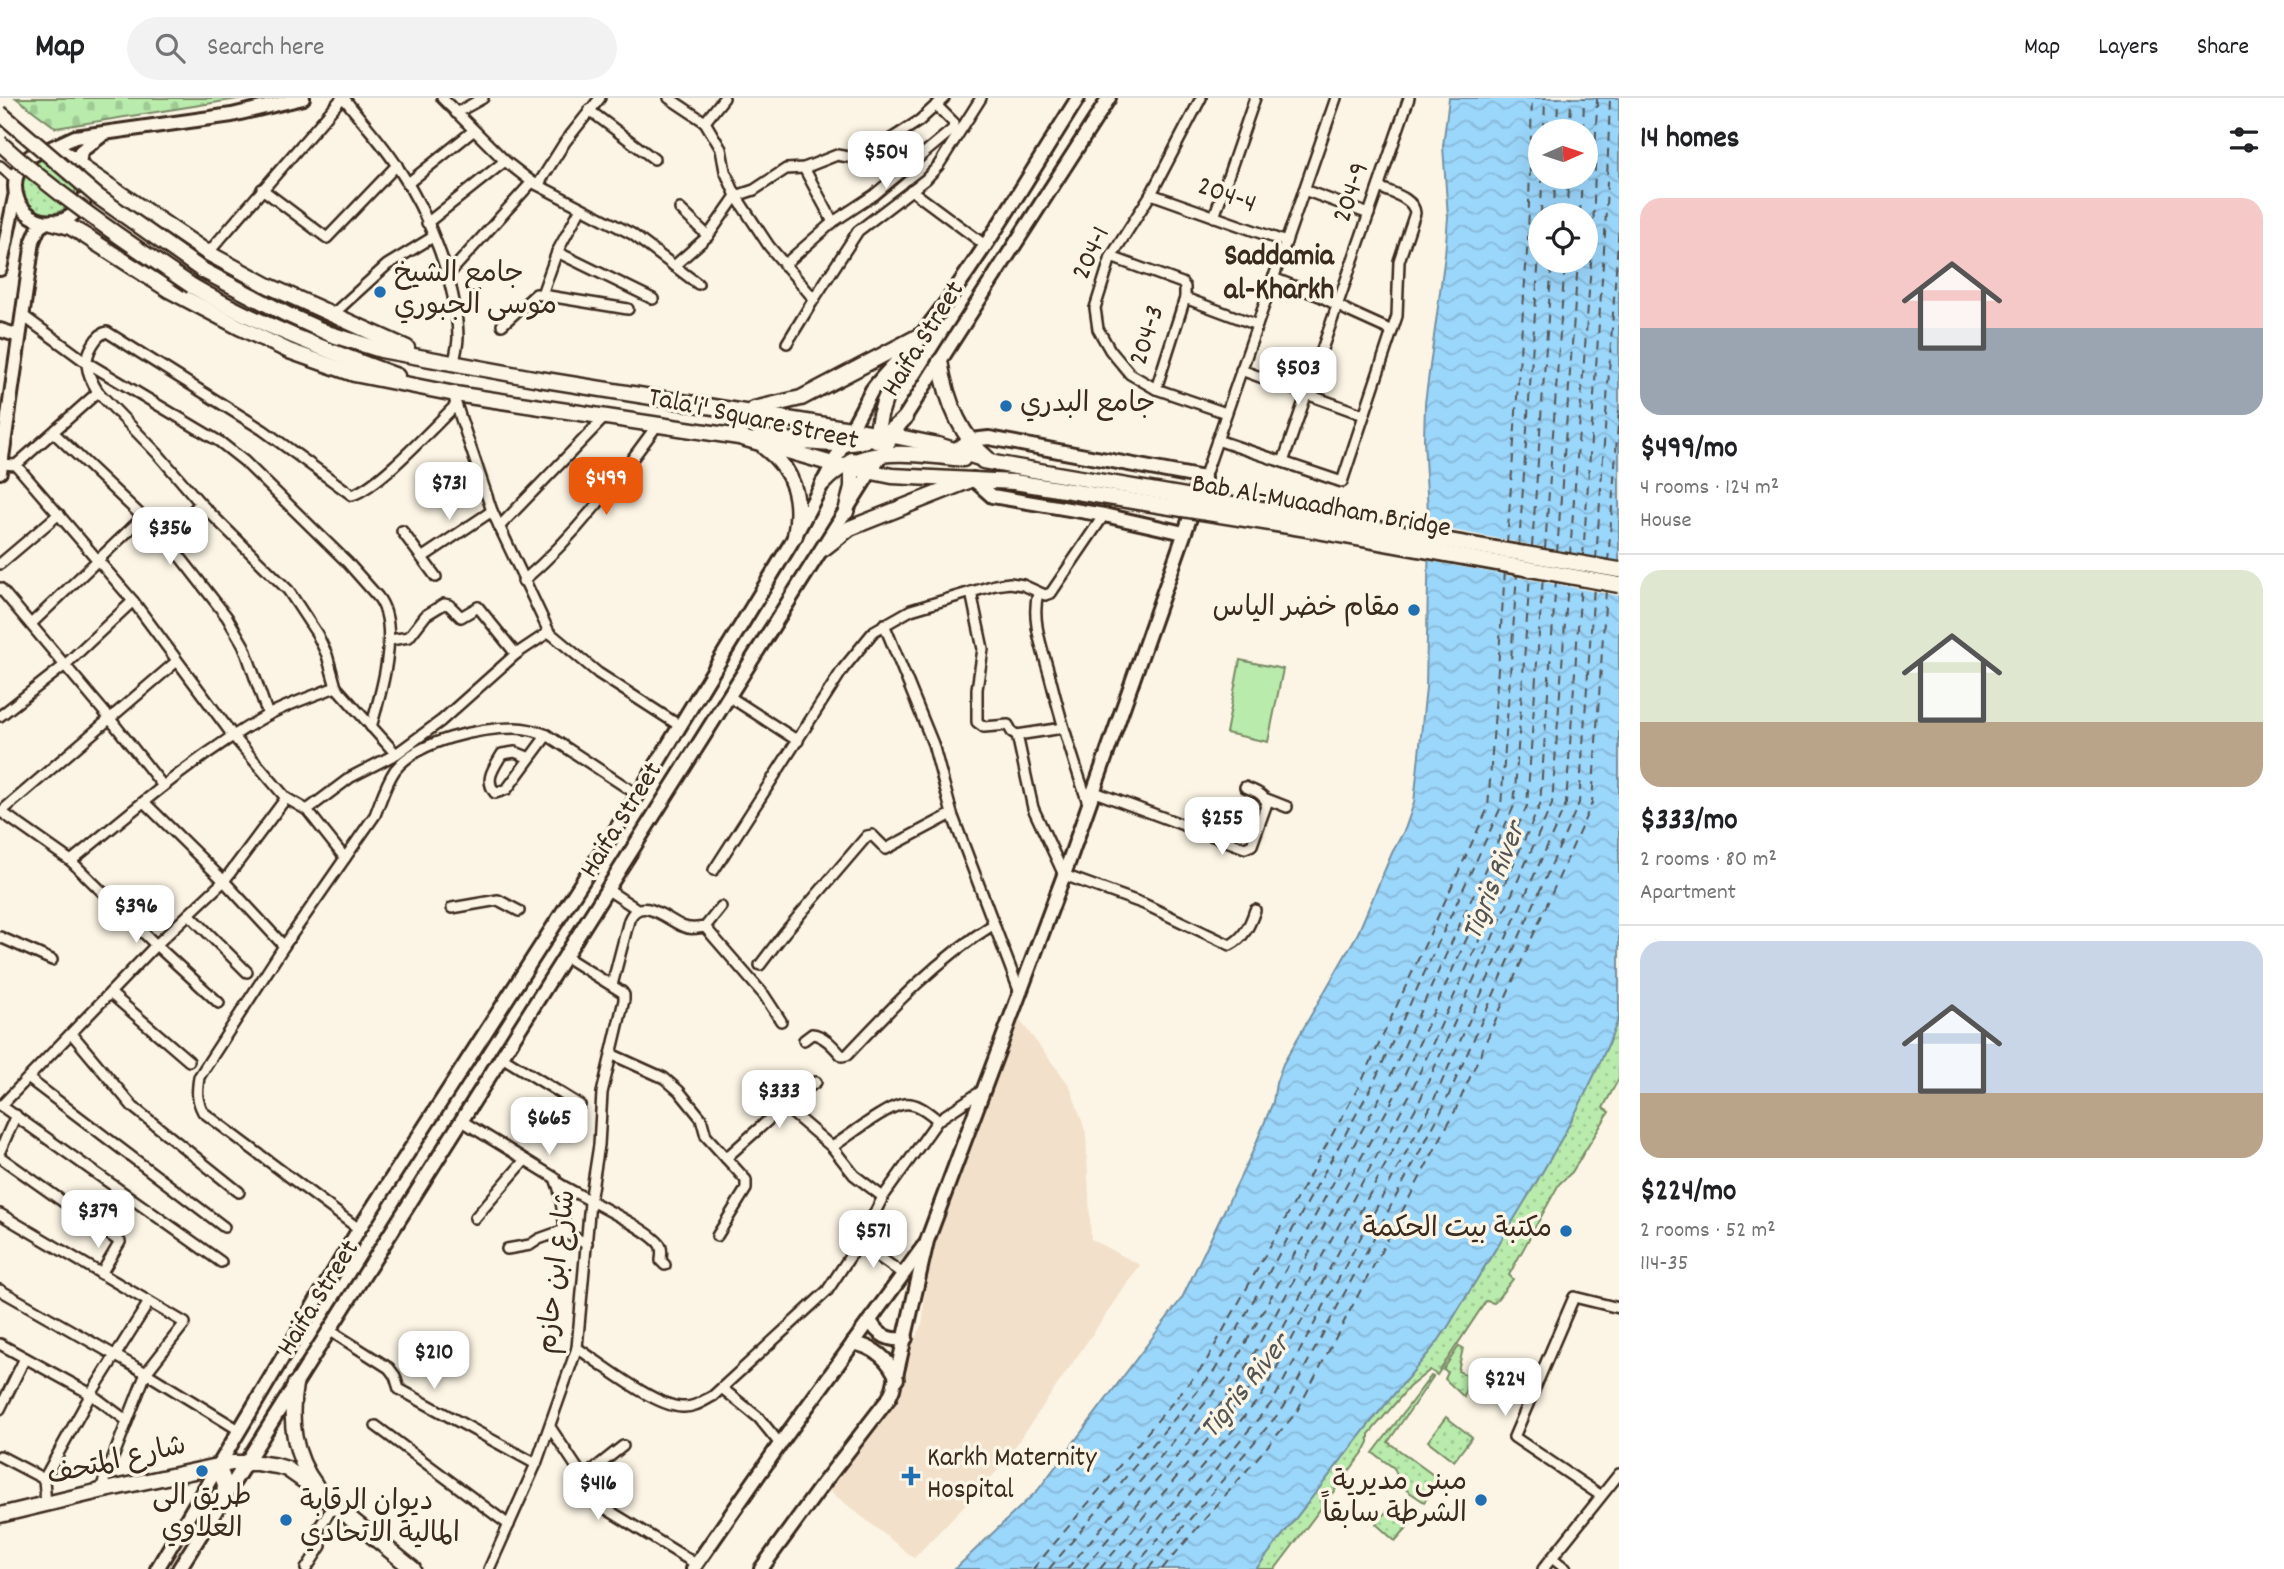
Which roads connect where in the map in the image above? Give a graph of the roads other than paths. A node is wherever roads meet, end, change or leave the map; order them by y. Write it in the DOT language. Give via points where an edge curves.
graph roads {
  1 [pos="303,98"];
  2 [pos="343,98"];
  3 [pos="442,98"];
  4 [pos="483,98"];
  5 [pos="600,98"];
  6 [pos="669,98"];
  7 [pos="724,98"];
  8 [pos="944,98"];
  9 [pos="981,98"];
  10 [pos="1078,98"];
  11 [pos="1109,98"];
  12 [pos="1201,98"];
  13 [pos="1255,98"];
  14 [pos="1336,98"];
  15 [pos="1409,98"];
  16 [pos="937,106"];
  17 [pos="589,110"];
  18 [pos="0,113"];
  19 [pos="456,113"];
  20 [pos="705,122"];
  21 [pos="473,131"];
  22 [pos="104,135"];
  23 [pos="0,143"];
  24 [pos="47,150"];
  25 [pos="654,159"];
  26 [pos="505,161"];
  27 [pos="397,165"];
  28 [pos="0,166"];
  29 [pos="81,166"];
  30 [pos="804,167"];
  31 [pos="15,179"];
  32 [pos="535,183"];
  33 [pos="407,184"];
  34 [pos="1379,187"];
  35 [pos="262,189"];
  36 [pos="911,190"];
  37 [pos="1304,190"];
  38 [pos="15,193"];
  39 [pos="1151,194"];
  40 [pos="736,196"];
  41 [pos="581,208"];
  42 [pos="680,209"];
  43 [pos="1369,214"];
  44 [pos="1214,217"];
  45 [pos="50,222"];
  46 [pos="833,222"];
  47 [pos="427,223"];
  48 [pos="708,236"];
  49 [pos="433,237"];
  50 [pos="1286,242"];
  51 [pos="985,244"];
  52 [pos="557,252"];
  53 [pos="208,253"];
  54 [pos="1111,257"];
  55 [pos="784,265"];
  56 [pos="674,266"];
  57 [pos="0,269"];
  58 [pos="447,276"];
  59 [pos="1273,278"];
  60 [pos="698,284"];
  61 [pos="542,293"];
  62 [pos="1185,298"];
  63 [pos="653,299"];
  64 [pos="814,299"];
  65 [pos="1338,304"];
  66 [pos="628,309"];
  67 [pos="22,315"];
  68 [pos="331,316"];
  69 [pos="502,325"];
  70 [pos="1257,325"];
  71 [pos="0,330"];
  72 [pos="1392,331"];
  73 [pos="921,335"];
  74 [pos="19,336"];
  75 [pos="787,343"];
  76 [pos="940,361"];
  77 [pos="86,362"];
  78 [pos="447,363"];
  79 [pos="1241,370"];
  80 [pos="1156,389"];
  81 [pos="98,392"];
  82 [pos="1307,394"];
  83 [pos="451,397"];
  84 [pos="740,411"];
  85 [pos="1226,413"];
  86 [pos="1364,415"];
  87 [pos="606,416"];
  88 [pos="905,418"];
  89 [pos="658,424"];
  90 [pos="54,433"];
  91 [pos="883,435"];
  92 [pos="739,437"];
  93 [pos="847,439"];
  94 [pos="971,440"];
  95 [pos="1217,440"];
  96 [pos="758,443"];
  97 [pos="948,453"];
  98 [pos="878,460"];
  99 [pos="992,462"];
  100 [pos="1283,462"];
  101 [pos="1,464"];
  102 [pos="16,465"];
  103 [pos="845,465"];
  104 [pos="0,472"];
  105 [pos="1204,478"];
  106 [pos="973,479"];
  107 [pos="1014,482"];
  108 [pos="823,483"];
  109 [pos="200,503"];
  110 [pos="492,512"];
  111 [pos="846,512"];
  112 [pos="59,514"];
  113 [pos="1104,515"];
  114 [pos="143,517"];
  115 [pos="499,527"];
  116 [pos="402,531"];
  117 [pos="1184,533"];
  118 [pos="795,536"];
  119 [pos="167,540"];
  120 [pos="823,549"];
  121 [pos="423,557"];
  122 [pos="99,561"];
  123 [pos="0,564"];
  124 [pos="1619,570"];
  125 [pos="436,578"];
  126 [pos="523,581"];
  127 [pos="1619,585"];
  128 [pos="0,588"];
  129 [pos="971,592"];
  130 [pos="1038,593"];
  131 [pos="133,601"];
  132 [pos="31,624"];
  133 [pos="884,624"];
  134 [pos="549,632"];
  135 [pos="390,640"];
  136 [pos="516,654"];
  137 [pos="177,661"];
  138 [pos="65,665"];
  139 [pos="336,687"];
  140 [pos="730,697"];
  141 [pos="268,715"];
  142 [pos="0,716"];
  143 [pos="111,720"];
  144 [pos="680,726"];
  145 [pos="371,727"];
  146 [pos="1063,728"];
  147 [pos="547,735"];
  148 [pos="1017,735"];
  149 [pos="234,737"];
  150 [pos="798,741"];
  151 [pos="396,754"];
  152 [pos="530,758"];
  153 [pos="163,786"];
  154 [pos="1245,787"];
  155 [pos="638,795"];
  156 [pos="1090,797"];
  157 [pos="286,798"];
  158 [pos="1264,798"];
  159 [pos="144,802"];
  160 [pos="1287,807"];
  161 [pos="307,810"];
  162 [pos="1,811"];
  163 [pos="952,814"];
  164 [pos="345,858"];
  165 [pos="71,861"];
  166 [pos="714,870"];
  167 [pos="1064,875"];
  168 [pos="224,881"];
  169 [pos="608,890"];
  170 [pos="721,907"];
  171 [pos="452,908"];
  172 [pos="637,909"];
  173 [pos="1255,910"];
  174 [pos="519,911"];
  175 [pos="189,914"];
  176 [pos="994,924"];
  177 [pos="705,927"];
  178 [pos="0,937"];
  179 [pos="156,945"];
  180 [pos="284,946"];
  181 [pos="566,957"];
  182 [pos="52,960"];
  183 [pos="760,965"];
  184 [pos="247,972"];
  185 [pos="612,985"];
  186 [pos="1020,992"];
  187 [pos="110,993"];
  188 [pos="219,1003"];
  189 [pos="781,1021"];
  190 [pos="72,1034"];
  191 [pos="804,1041"];
  192 [pos="611,1054"];
  193 [pos="502,1057"];
  194 [pos="189,1061"];
  195 [pos="29,1079"];
  196 [pos="816,1082"];
  197 [pos="986,1088"];
  198 [pos="580,1105"];
  199 [pos="784,1105"];
  200 [pos="1,1106"];
  201 [pos="16,1115"];
  202 [pos="938,1120"];
  203 [pos="462,1121"];
  204 [pos="832,1147"];
  205 [pos="0,1151"];
  206 [pos="0,1157"];
  207 [pos="726,1158"];
  208 [pos="525,1160"];
  209 [pos="558,1183"];
  210 [pos="239,1192"];
  211 [pos="883,1197"];
  212 [pos="590,1202"];
  213 [pos="0,1214"];
  214 [pos="475,1218"];
  215 [pos="224,1227"];
  216 [pos="359,1228"];
  217 [pos="564,1230"];
  218 [pos="717,1236"];
  219 [pos="928,1241"];
  220 [pos="859,1243"];
  221 [pos="587,1244"];
  222 [pos="507,1249"];
  223 [pos="221,1262"];
  224 [pos="665,1265"];
  225 [pos="101,1274"];
  226 [pos="904,1274"];
  227 [pos="0,1290"];
  228 [pos="149,1302"];
  229 [pos="1619,1308"];
  230 [pos="870,1320"];
  231 [pos="329,1330"];
  232 [pos="906,1338"];
  233 [pos="853,1343"];
  234 [pos="0,1344"];
  235 [pos="577,1348"];
  236 [pos="116,1357"];
  237 [pos="25,1358"];
  238 [pos="146,1373"];
  239 [pos="897,1379"];
  240 [pos="295,1384"];
  241 [pos="723,1389"];
  242 [pos="90,1394"];
  243 [pos="0,1409"];
  244 [pos="126,1420"];
  245 [pos="376,1426"];
  246 [pos="550,1427"];
  247 [pos="239,1430"];
  248 [pos="232,1443"];
  249 [pos="780,1444"];
  250 [pos="623,1446"];
  251 [pos="0,1456"];
  252 [pos="249,1458"];
  253 [pos="536,1464"];
  254 [pos="218,1466"];
  255 [pos="1619,1474"];
  256 [pos="584,1477"];
  257 [pos="44,1479"];
  258 [pos="100,1491"];
  259 [pos="1600,1495"];
  260 [pos="224,1496"];
  261 [pos="329,1500"];
  262 [pos="46,1505"];
  263 [pos="0,1515"];
  264 [pos="509,1525"];
  265 [pos="1552,1558"];
  266 [pos="695,1566"];
  267 [pos="157,1569"];
  268 [pos="179,1569"];
  269 [pos="306,1569"];
  270 [pos="413,1569"];
  271 [pos="489,1569"];
  272 [pos="761,1569"];
  273 [pos="1543,1569"];
  274 [pos="1566,1569"];
  1 -- 22 [label="main road" via="232,115"];
  2 -- 27 [label="street"];
  2 -- 35 [label="street"];
  3 -- 19 [label="street"];
  4 -- 19 [label="street"];
  5 -- 17 [label="street"];
  6 -- 20 [label="street"];
  7 -- 20 [label="street"];
  8 -- 16 [label="street"];
  9 -- 36 [label="street" via="938,166"];
  10 -- 51 [label="main road, Haifa Street"];
  11 -- 76 [label="main road, Haifa Street"];
  12 -- 39 [label="street, 204-1"];
  13 -- 44 [label="street"];
  14 -- 37 [label="street"];
  15 -- 34 [label="street, 204-9"];
  16 -- 30 [label="street" via="864,157 837,155"];
  16 -- 46 [label="street" via="954,123 953,130 874,195"];
  17 -- 25 [label="street"];
  17 -- 32 [label="street"];
  18 -- 78 [label="main road, bridge" via="97,196 202,270 330,334"];
  19 -- 21 [label="street"];
  20 -- 40 [label="street" via="721,149"];
  21 -- 26 [label="street"];
  21 -- 33 [label="street"];
  22 -- 24 [label="main road" via="75,138"];
  22 -- 29 [label="main road" via="81,151"];
  23 -- 83 [label="main road, bridge" via="90,216 228,307 338,356"];
  24 -- 29 [label="main road" via="69,155"];
  24 -- 31 [label="main road" via="28,158"];
  26 -- 32 [label="street"];
  26 -- 47 [label="street"];
  27 -- 33 [label="street"];
  27 -- 35 [label="street" via="327,238"];
  28 -- 31 [label="street"];
  29 -- 45 [label="main road" via="87,187 80,207 64,220"];
  29 -- 53 [label="main road"];
  30 -- 40 [label="street" via="786,169"];
  30 -- 46 [label="street"];
  31 -- 38 [label="main road"];
  32 -- 41 [label="street"];
  32 -- 58 [label="street"];
  33 -- 47 [label="street"];
  34 -- 43 [label="street, 204-9"];
  34 -- 72 [label="street" via="1415,206 1399,261"];
  35 -- 53 [label="street"];
  36 -- 51 [label="street"];
  36 -- 64 [label="street" via="858,232"];
  37 -- 43 [label="street"];
  37 -- 50 [label="street"];
  38 -- 45 [label="main road" via="30,216"];
  38 -- 57 [label="main road"];
  39 -- 44 [label="street, 204-4"];
  39 -- 54 [label="street, 204-1"];
  40 -- 48 [label="street"];
  40 -- 55 [label="street"];
  41 -- 52 [label="street"];
  41 -- 56 [label="street" via="632,234"];
  42 -- 48 [label="street"];
  43 -- 65 [label="street, 204-9"];
  44 -- 50 [label="street, 204-4"];
  45 -- 67 [label="main road" via="39,228 33,241"];
  45 -- 83 [label="main road" via="70,227 169,289 289,351 354,374"];
  46 -- 55 [label="street"];
  47 -- 49 [label="street"];
  48 -- 56 [label="street"];
  49 -- 58 [label="street"];
  49 -- 68 [label="street" via="387,265"];
  50 -- 59 [label="street"];
  51 -- 73 [label="main road, Haifa Street"];
  52 -- 61 [label="street"];
  52 -- 63 [label="street"];
  53 -- 68 [label="main road"];
  54 -- 62 [label="street" via="1182,283"];
  54 -- 80 [label="street, 204-1" via="1095,308 1098,329 1129,374"];
  55 -- 64 [label="street"];
  56 -- 60 [label="street"];
  58 -- 78 [label="street" via="458,339"];
  59 -- 65 [label="street"];
  59 -- 70 [label="street"];
  61 -- 66 [label="street"];
  61 -- 69 [label="street" via="530,297"];
  62 -- 70 [label="street"];
  62 -- 80 [label="street, 204-3"];
  64 -- 75 [label="street"];
  65 -- 72 [label="street"];
  65 -- 82 [label="street, 204-9"];
  67 -- 74 [label="main road"];
  67 -- 77 [label="street"];
  68 -- 78 [label="main road"];
  70 -- 79 [label="street"];
  71 -- 74 [label="main road"];
  72 -- 86 [label="street"];
  73 -- 84 [label="main road" via="801,398"];
  73 -- 91 [label="main road" via="886,394 880,411"];
  73 -- 93 [label="main road, Haifa Street" via="872,390"];
  74 -- 101 [label="main road"];
  76 -- 88 [label="main road, Haifa Street"];
  76 -- 94 [label="main road" via="950,401"];
  77 -- 81 [label="street"];
  77 -- 83 [label="street" via="97,337 107,332 263,430 352,495 385,472"];
  77 -- 135 [label="street" via="244,461 378,597"];
  78 -- 84 [label="main road, Tala'i' Square Street"];
  79 -- 82 [label="street"];
  79 -- 85 [label="street"];
  80 -- 85 [label="street, 204-1"];
  81 -- 90 [label="street"];
  81 -- 109 [label="street"];
  82 -- 86 [label="street"];
  82 -- 100 [label="street, 204-9"];
  83 -- 87 [label="main road, Tala'i' Square Street"];
  83 -- 110 [label="street"];
  84 -- 93 [label="main road, Tala'i' Square Street" via="835,426"];
  85 -- 95 [label="street"];
  86 -- 100 [label="street" via="1342,482"];
  87 -- 89 [label="main road, Tala'i' Square Street"];
  87 -- 115 [label="street"];
  88 -- 91 [label="main road"];
  89 -- 92 [label="main road, Tala'i' Square Street"];
  89 -- 126 [label="street" via="606,495"];
  90 -- 102 [label="street"];
  90 -- 114 [label="street"];
  91 -- 93 [label="main road"];
  91 -- 97 [label="main road"];
  91 -- 98 [label="main road"];
  92 -- 93 [label="main road"];
  92 -- 96 [label="main road, Tala'i' Square Street"];
  93 -- 103 [label="main road"];
  94 -- 97 [label="main road"];
  94 -- 99 [label="main road"];
  94 -- 105 [label="main road" via="989,438"];
  95 -- 100 [label="street"];
  95 -- 105 [label="street"];
  96 -- 103 [label="main road, Tala'i' Square Street"];
  96 -- 118 [label="main road" via="782,463 793,481 798,501"];
  97 -- 98 [label="main road"];
  97 -- 99 [label="main road, Bab Al-Muaadham Bridge"];
  98 -- 103 [label="main road, Tala'i' Square Street"];
  98 -- 106 [label="main road, Tala'i' Square Street" via="892,476"];
  98 -- 111 [label="main road, Haifa Street"];
  99 -- 124 [label="main road, Bab Al-Muaadham Bridge, bridge"];
  101 -- 102 [label="street"];
  101 -- 104 [label="main road"];
  102 -- 112 [label="street"];
  103 -- 108 [label="main road"];
  103 -- 111 [label="main road" via="852,487"];
  105 -- 117 [label="main road"];
  106 -- 107 [label="main road, Tala'i' Square Street"];
  106 -- 113 [label="main road" via="992,496"];
  106 -- 120 [label="main road" via="863,522"];
  107 -- 127 [label="main road, Bab Al-Muaadham Bridge, bridge"];
  108 -- 118 [label="main road, Haifa Street"];
  109 -- 119 [label="street"];
  109 -- 139 [label="street" via="288,590 317,634"];
  110 -- 115 [label="street"];
  110 -- 121 [label="street"];
  111 -- 120 [label="main road, Haifa Street"];
  112 -- 122 [label="street"];
  112 -- 123 [label="street"];
  113 -- 117 [label="main road"];
  113 -- 130 [label="street" via="1051,593"];
  114 -- 119 [label="street"];
  114 -- 122 [label="street"];
  115 -- 126 [label="street"];
  116 -- 121 [label="street"];
  117 -- 156 [label="main road"];
  118 -- 144 [label="main road, Haifa Street"];
  119 -- 141 [label="street" via="237,631"];
  120 -- 140 [label="main road, Haifa Street"];
  121 -- 125 [label="street"];
  122 -- 131 [label="street"];
  122 -- 132 [label="street"];
  126 -- 134 [label="street"];
  128 -- 132 [label="street"];
  129 -- 130 [label="street" via="1010,583"];
  129 -- 133 [label="street" via="911,610"];
  129 -- 148 [label="street" via="983,649 977,722 984,727 1009,725"];
  130 -- 146 [label="street" via="1040,640"];
  131 -- 137 [label="street"];
  131 -- 138 [label="street"];
  132 -- 138 [label="street"];
  133 -- 150 [label="street" via="860,646"];
  133 -- 163 [label="street" via="933,744"];
  134 -- 136 [label="street"];
  134 -- 144 [label="street" via="598,673"];
  135 -- 136 [label="street" via="409,638 423,617 444,604 461,617 478,607"];
  135 -- 145 [label="street"];
  136 -- 151 [label="street"];
  137 -- 143 [label="street"];
  137 -- 149 [label="street"];
  138 -- 142 [label="street"];
  138 -- 143 [label="street"];
  139 -- 141 [label="street"];
  139 -- 145 [label="street"];
  140 -- 150 [label="street"];
  140 -- 169 [label="main road, Haifa Street"];
  141 -- 149 [label="street"];
  143 -- 153 [label="street"];
  143 -- 162 [label="street"];
  144 -- 155 [label="main road, Haifa Street"];
  145 -- 151 [label="street"];
  146 -- 148 [label="street"];
  146 -- 156 [label="street"];
  147 -- 152 [label="street"];
  147 -- 155 [label="street"];
  147 -- 164 [label="street" via="515,728 431,744 396,769 376,815"];
  148 -- 167 [label="street" via="1033,808"];
  149 -- 153 [label="street"];
  149 -- 157 [label="street"];
  150 -- 166 [label="street"];
  151 -- 161 [label="street" via="351,777"];
  152 -- 152 [label="street" via="507,789 495,793 489,786 502,754 515,752"];
  153 -- 159 [label="street"];
  154 -- 158 [label="street"];
  155 -- 216 [label="main road, Haifa Street"];
  156 -- 158 [label="street" via="1245,848 1252,845 1261,822 1267,803"];
  156 -- 167 [label="main road"];
  157 -- 161 [label="street"];
  157 -- 168 [label="street"];
  158 -- 160 [label="street"];
  159 -- 165 [label="street"];
  159 -- 168 [label="street"];
  161 -- 164 [label="street"];
  162 -- 165 [label="street"];
  163 -- 176 [label="street"];
  163 -- 183 [label="street" via="886,849 873,835 867,836"];
  164 -- 180 [label="street"];
  165 -- 179 [label="street"];
  167 -- 173 [label="street" via="1144,904 1230,945 1250,925"];
  167 -- 186 [label="main road"];
  168 -- 175 [label="street"];
  168 -- 180 [label="street"];
  169 -- 172 [label="street"];
  169 -- 181 [label="main road, Haifa Street"];
  170 -- 177 [label="street"];
  171 -- 174 [label="street" via="498,900"];
  172 -- 177 [label="street" via="651,909 687,928"];
  172 -- 185 [label="street" via="629,920"];
  175 -- 179 [label="street"];
  175 -- 184 [label="street"];
  176 -- 186 [label="street"];
  176 -- 191 [label="street" via="921,978 847,1055 842,1056 816,1034"];
  177 -- 189 [label="street"];
  178 -- 182 [label="street"];
  179 -- 187 [label="street"];
  179 -- 188 [label="street"];
  180 -- 216 [label="street" via="199,1077 197,1101 203,1112"];
  181 -- 185 [label="street"];
  181 -- 193 [label="main road, Haifa Street"];
  185 -- 192 [label="street, شارع ابن حازم" via="624,995"];
  186 -- 197 [label="main road"];
  187 -- 190 [label="street"];
  187 -- 194 [label="street"];
  190 -- 195 [label="street"];
  190 -- 210 [label="street" via="133,1107"];
  192 -- 207 [label="street" via="672,1083"];
  192 -- 212 [label="street, شارع ابن حازم"];
  193 -- 198 [label="street"];
  193 -- 203 [label="main road, Haifa Street"];
  195 -- 200 [label="street"];
  195 -- 215 [label="street"];
  196 -- 199 [label="street"];
  197 -- 202 [label="street"];
  197 -- 219 [label="main road"];
  199 -- 204 [label="street"];
  199 -- 207 [label="street"];
  200 -- 201 [label="street"];
  201 -- 205 [label="street"];
  201 -- 223 [label="street"];
  202 -- 204 [label="street" via="921,1107 905,1103"];
  202 -- 211 [label="street"];
  203 -- 208 [label="street"];
  203 -- 231 [label="main road, Haifa Street"];
  204 -- 211 [label="street" via="854,1175"];
  206 -- 225 [label="street" via="120,1242"];
  207 -- 218 [label="street" via="748,1185"];
  208 -- 209 [label="street"];
  208 -- 214 [label="street"];
  209 -- 212 [label="street"];
  209 -- 217 [label="street"];
  211 -- 220 [label="street"];
  212 -- 221 [label="street, شارع ابن حازم"];
  212 -- 224 [label="street" via="632,1223 659,1244"];
  213 -- 225 [label="street"];
  216 -- 247 [label="main road, Haifa Street"];
  217 -- 221 [label="street"];
  217 -- 222 [label="street"];
  219 -- 226 [label="main road"];
  219 -- 232 [label="main road"];
  220 -- 226 [label="street"];
  220 -- 241 [label="street" via="827,1290"];
  221 -- 235 [label="street, شارع ابن حازم"];
  225 -- 228 [label="street"];
  226 -- 230 [label="main road"];
  227 -- 236 [label="street"];
  228 -- 236 [label="street"];
  228 -- 238 [label="street" via="185,1323"];
  229 -- 259 [label="street" via="1574,1297 1514,1437"];
  230 -- 232 [label="main road" via="887,1338"];
  230 -- 233 [label="main road"];
  231 -- 240 [label="main road, Haifa Street"];
  231 -- 253 [label="street" via="389,1368 400,1389"];
  232 -- 239 [label="main road"];
  233 -- 239 [label="main road" via="884,1357"];
  233 -- 249 [label="main road"];
  234 -- 237 [label="street"];
  235 -- 241 [label="street" via="648,1395 674,1406 697,1405"];
  235 -- 246 [label="street, شارع ابن حازم"];
  236 -- 238 [label="street"];
  236 -- 242 [label="street"];
  237 -- 242 [label="street"];
  237 -- 243 [label="street"];
  238 -- 244 [label="street"];
  238 -- 247 [label="street"];
  239 -- 272 [label="main road" via="889,1398"];
  240 -- 252 [label="main road, Haifa Street"];
  240 -- 261 [label="main road" via="293,1431 304,1465"];
  241 -- 249 [label="street" via="759,1418"];
  242 -- 244 [label="street"];
  242 -- 257 [label="street"];
  244 -- 258 [label="street"];
  245 -- 264 [label="street"];
  246 -- 253 [label="street, شارع ابن حازم"];
  246 -- 256 [label="street"];
  247 -- 248 [label="main road, Haifa Street"];
  248 -- 252 [label="main road" via="237,1453"];
  248 -- 254 [label="main road, Haifa Street"];
  249 -- 266 [label="main road"];
  250 -- 256 [label="street"];
  251 -- 257 [label="street"];
  252 -- 254 [label="main road, شارع المتحف"];
  252 -- 260 [label="main road, Haifa Street"];
  252 -- 261 [label="main road, شارع المتحف" via="287,1469"];
  253 -- 264 [label="street, شارع ابن حازم"];
  254 -- 258 [label="main road, شارع المتحف"];
  254 -- 260 [label="main road" via="225,1483"];
  254 -- 267 [label="main road, Haifa Street"];
  255 -- 259 [label="street"];
  256 -- 266 [label="street" via="603,1507"];
  257 -- 262 [label="street"];
  258 -- 262 [label="main road, شارع المتحف"];
  259 -- 265 [label="street"];
  260 -- 268 [label="main road, Haifa Street"];
  261 -- 269 [label="street" via="318,1529 321,1546"];
  261 -- 270 [label="main road"];
  262 -- 263 [label="main road, شارع المتحف"];
  264 -- 271 [label="street, شارع ابن حازم"];
  265 -- 273 [label="street"];
  265 -- 274 [label="street"];
}
